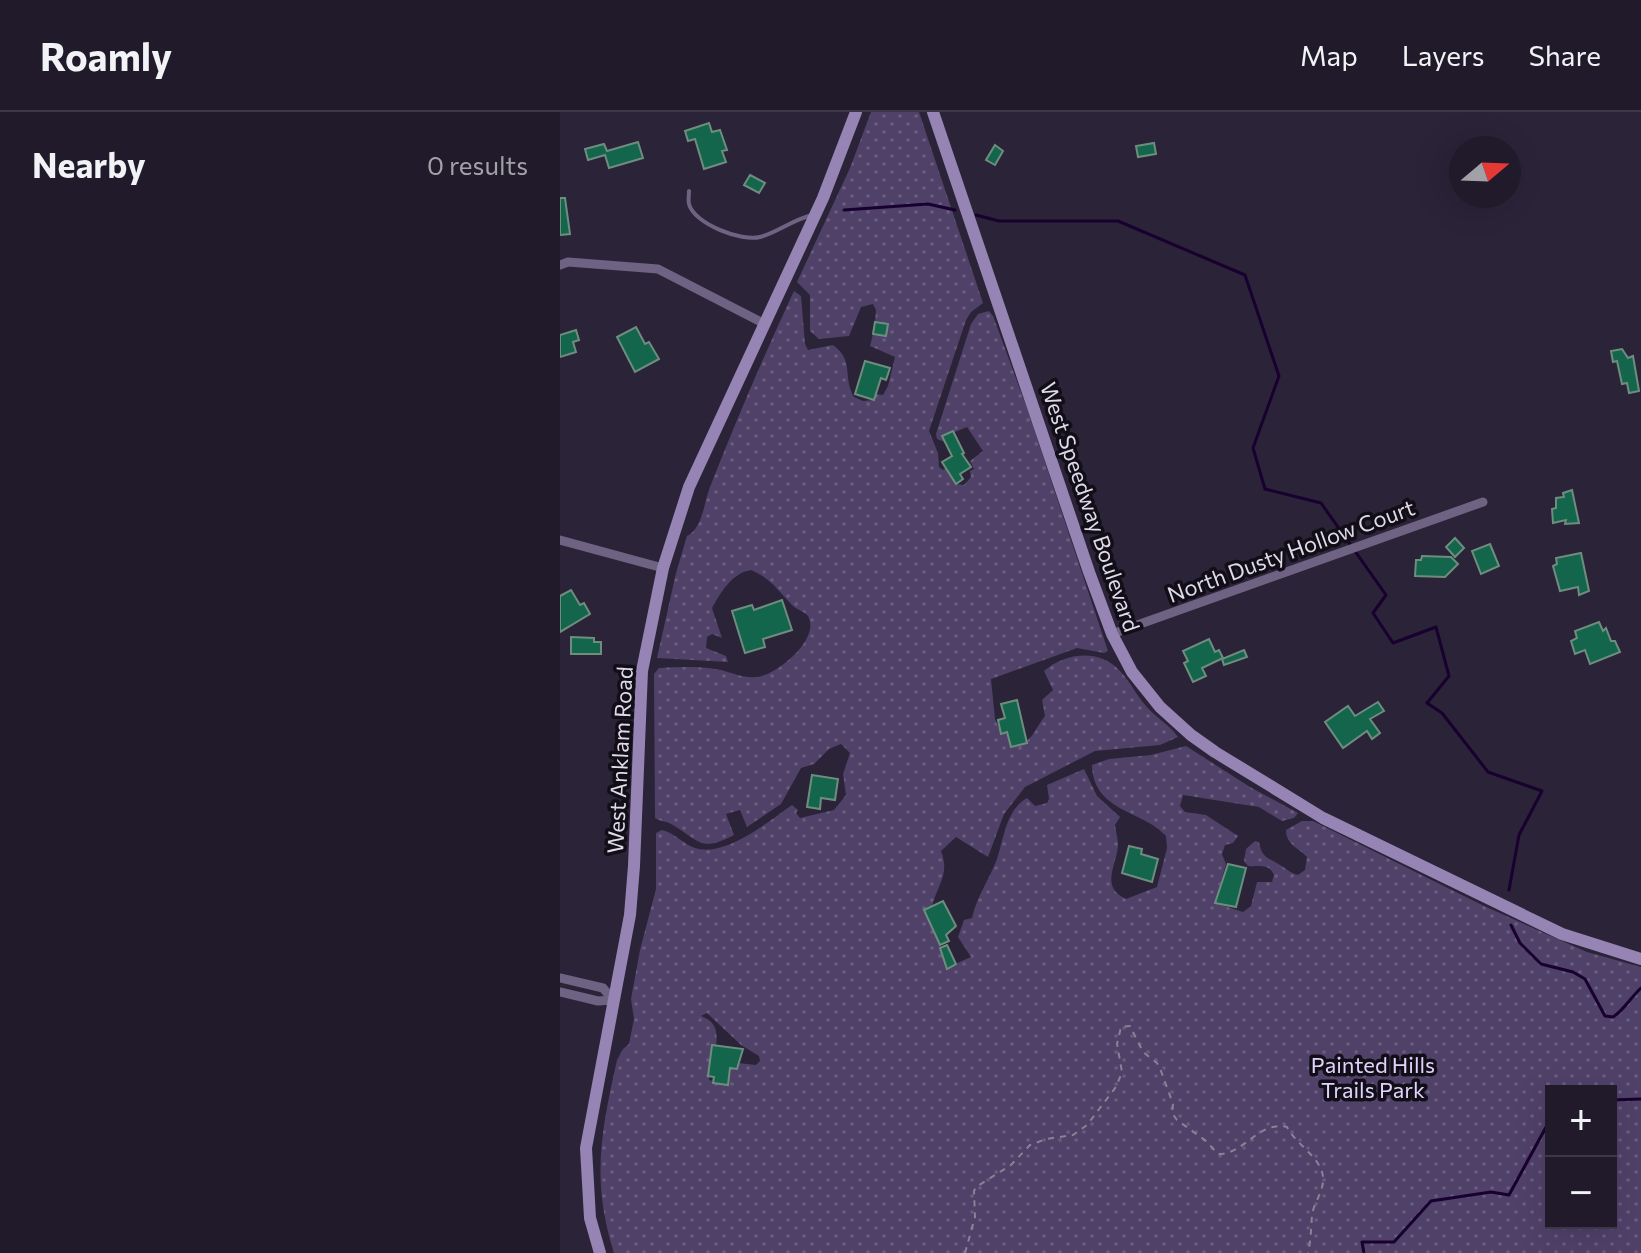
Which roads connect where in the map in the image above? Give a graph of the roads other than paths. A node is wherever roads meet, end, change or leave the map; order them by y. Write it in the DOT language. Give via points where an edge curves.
graph roads {
  1 [pos="856,112"];
  2 [pos="933,112"];
  3 [pos="689,191"];
  4 [pos="815,215"];
  5 [pos="560,265"];
  6 [pos="763,323"];
  7 [pos="1483,502"];
  8 [pos="560,540"];
  9 [pos="663,568"];
  10 [pos="1112,634"];
  11 [pos="1641,959"];
  12 [pos="560,978"];
  13 [pos="560,992"];
  14 [pos="613,1000"];
  15 [pos="600,1253"];
  1 -- 4 [label="main road, West Anklam Road"];
  2 -- 10 [label="main road, West Speedway Boulevard"];
  3 -- 4 [label="lane" via="689,206 698,217 712,228 741,236 757,238"];
  4 -- 6 [label="main road, West Anklam Road"];
  5 -- 6 [label="street" via="658,269"];
  6 -- 9 [label="main road, West Anklam Road" via="689,487"];
  7 -- 10 [label="street, North Dusty Hollow Court"];
  8 -- 9 [label="street"];
  9 -- 14 [label="main road, West Anklam Road" via="642,671 630,915"];
  10 -- 11 [label="main road, West Speedway Boulevard" via="1160,707 1191,735 1259,779 1323,818 1562,934"];
  12 -- 14 [label="street" via="603,988"];
  13 -- 14 [label="street"];
  14 -- 15 [label="main road, West Anklam Road" via="586,1148 590,1218"];
}
